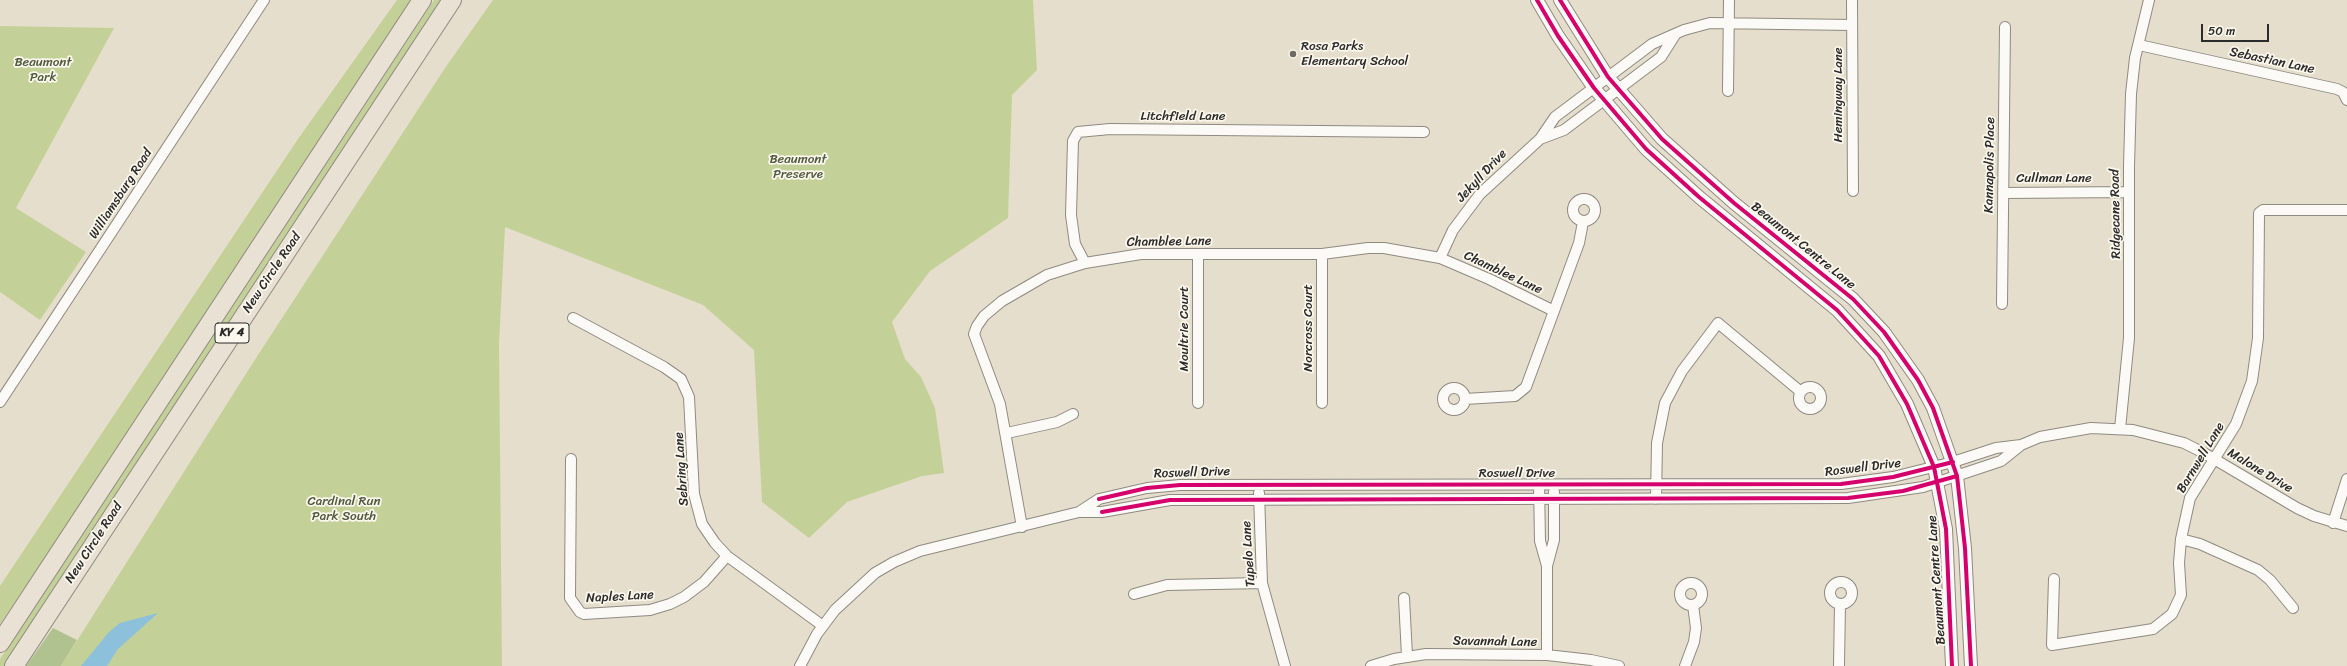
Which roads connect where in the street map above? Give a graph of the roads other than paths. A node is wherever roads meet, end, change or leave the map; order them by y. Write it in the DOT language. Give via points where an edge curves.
graph roads {
  1 [pos="264,0"];
  2 [pos="422,0"];
  3 [pos="452,0"];
  4 [pos="1537,0"];
  5 [pos="1560,0"];
  6 [pos="1729,0"];
  7 [pos="1852,0"];
  8 [pos="2149,0"];
  9 [pos="1728,23"];
  10 [pos="1852,25"];
  11 [pos="2005,27"];
  12 [pos="1675,35"];
  13 [pos="2139,45"];
  14 [pos="1608,77"];
  15 [pos="1594,88"];
  16 [pos="1618,90"];
  17 [pos="1728,92"];
  18 [pos="2347,100"];
  19 [pos="1603,101"];
  20 [pos="1424,132"];
  21 [pos="1540,139"];
  22 [pos="1853,191"];
  23 [pos="2129,192"];
  24 [pos="2003,193"];
  25 [pos="2347,210"];
  26 [pos="1583,222"];
  27 [pos="1322,254"];
  28 [pos="1198,255"];
  29 [pos="1440,258"];
  30 [pos="1085,263"];
  31 [pos="2002,304"];
  32 [pos="1552,310"];
  33 [pos="573,318"];
  34 [pos="1801,392"];
  35 [pos="1465,399"];
  36 [pos="0,402"];
  37 [pos="1198,403"];
  38 [pos="1322,403"];
  39 [pos="1073,414"];
  40 [pos="2120,429"];
  41 [pos="1007,433"];
  42 [pos="2021,445"];
  43 [pos="571,459"];
  44 [pos="2216,460"];
  45 [pos="1953,462"];
  46 [pos="1934,467"];
  47 [pos="1957,476"];
  48 [pos="2347,480"];
  49 [pos="1937,482"];
  50 [pos="1554,483"];
  51 [pos="1656,483"];
  52 [pos="1540,484"];
  53 [pos="1259,485"];
  54 [pos="1259,499"];
  55 [pos="1539,499"];
  56 [pos="1554,499"];
  57 [pos="1656,499"];
  58 [pos="1079,512"];
  59 [pos="2334,523"];
  60 [pos="2347,526"];
  61 [pos="1022,527"];
  62 [pos="2181,539"];
  63 [pos="727,556"];
  64 [pos="1548,566"];
  65 [pos="2054,579"];
  66 [pos="1262,584"];
  67 [pos="1134,594"];
  68 [pos="1404,598"];
  69 [pos="1840,604"];
  70 [pos="1693,605"];
  71 [pos="2293,608"];
  72 [pos="823,626"];
  73 [pos="0,643"];
  74 [pos="1548,655"];
  75 [pos="1407,656"];
  76 [pos="14,666"];
  77 [pos="800,666"];
  78 [pos="1285,666"];
  79 [pos="1371,666"];
  80 [pos="1619,666"];
  81 [pos="1685,666"];
  82 [pos="1839,666"];
  83 [pos="1952,666"];
  84 [pos="1971,666"];
  1 -- 36 [label="street, Williamsburg Road"];
  2 -- 73 [label="highway, New Circle Road / KY 4"];
  3 -- 76 [label="highway, New Circle Road / KY 4"];
  4 -- 15 [label="street, Beaumont Centre Lane"];
  5 -- 14 [label="street, Beaumont Centre Lane"];
  6 -- 9 [label="street"];
  7 -- 10 [label="street, Hemingway Lane"];
  8 -- 13 [label="street, Ridgecane Road"];
  9 -- 10 [label="street, Jekyll Drive"];
  9 -- 12 [label="street, Jekyll Drive" via="1710,23"];
  9 -- 17 [label="street"];
  10 -- 22 [label="street, Hemingway Lane"];
  11 -- 24 [label="street, Kannapolis Place"];
  12 -- 14 [label="street, Jekyll Drive" via="1652,44"];
  12 -- 16 [label="street, Jekyll Drive" via="1661,57"];
  13 -- 18 [label="street, Sebastian Lane" via="2337,89 2343,92"];
  13 -- 23 [label="street, Ridgecane Road" via="2131,94"];
  14 -- 15 [label="street, Jekyll Drive"];
  14 -- 16 [label="street, Beaumont Centre Lane"];
  15 -- 19 [label="street, Beaumont Centre Lane"];
  15 -- 21 [label="street, Jekyll Drive" via="1555,118"];
  16 -- 19 [label="street, Jekyll Drive"];
  16 -- 45 [label="street, Beaumont Centre Lane" via="1692,168 1831,280 1884,332 1902,354 1926,394"];
  19 -- 21 [label="street, Jekyll Drive" via="1564,130"];
  19 -- 46 [label="street, Beaumont Centre Lane" via="1665,167 1858,330 1896,383"];
  20 -- 30 [label="street, Litchfield Lane" via="1110,129 1078,132 1072,141 1071,215 1075,244"];
  21 -- 29 [label="street, Jekyll Drive" via="1480,194 1453,230"];
  23 -- 24 [label="street, Cullman Lane"];
  23 -- 40 [label="street, Ridgecane Road" via="2129,338"];
  24 -- 31 [label="street, Kannapolis Place"];
  25 -- 44 [label="street, Barnwell Lane" via="2263,210 2259,213 2258,338 2254,369 2245,404"];
  26 -- 32 [label="street" via="1579,243"];
  27 -- 28 [label="street, Chamblee Lane"];
  27 -- 29 [label="street, Chamblee Lane" via="1384,248"];
  27 -- 38 [label="street, Norcross Court"];
  28 -- 30 [label="street, Chamblee Lane" via="1141,254"];
  28 -- 37 [label="street, Moultrie Court"];
  29 -- 32 [label="street, Chamblee Lane" via="1490,279"];
  30 -- 41 [label="street, Chamblee Lane" via="1047,275 1016,292 984,316 976,326 975,339 989,369"];
  32 -- 35 [label="street" via="1523,391 1509,397"];
  33 -- 63 [label="street, Sebring Lane" via="664,367 681,379 690,397 697,512 710,536"];
  34 -- 51 [label="street" via="1718,323 1682,371 1664,403 1657,443"];
  39 -- 41 [label="street" via="1057,422"];
  40 -- 42 [label="street, Malone Drive" via="2091,428 2067,431 2040,437"];
  40 -- 44 [label="street, Malone Drive" via="2164,436 2184,443"];
  41 -- 61 [label="street, Chamblee Lane"];
  42 -- 45 [label="street, Malone Drive" via="1996,448"];
  42 -- 47 [label="street, Malone Drive" via="2001,461"];
  43 -- 63 [label="street, Naples Lane" via="570,598 580,612 584,614 650,610 670,604 704,582"];
  44 -- 59 [label="street, Malone Drive" via="2297,508"];
  44 -- 62 [label="street, Barnwell Lane" via="2190,498"];
  45 -- 46 [label="street, Malone Drive"];
  45 -- 47 [label="street, Beaumont Centre Lane"];
  46 -- 49 [label="street, Beaumont Centre Lane"];
  46 -- 51 [label="street, Roswell Drive" via="1841,484"];
  47 -- 49 [label="street, Malone Drive"];
  47 -- 84 [label="street, Beaumont Centre Lane" via="1965,548"];
  48 -- 59 [label="street"];
  49 -- 57 [label="street, Roswell Drive" via="1903,491 1848,498"];
  49 -- 83 [label="street, Beaumont Centre Lane" via="1946,529"];
  50 -- 51 [label="street, Roswell Drive"];
  50 -- 52 [label="street, Roswell Drive"];
  50 -- 56 [label="street"];
  51 -- 57 [label="street"];
  52 -- 53 [label="street, Roswell Drive"];
  52 -- 55 [label="street"];
  53 -- 54 [label="street, Tupelo Lane"];
  53 -- 58 [label="street, Roswell Drive" via="1180,485 1147,488 1099,499"];
  54 -- 55 [label="street, Roswell Drive"];
  54 -- 58 [label="street, Roswell Drive" via="1170,500 1102,512"];
  54 -- 66 [label="street, Tupelo Lane"];
  55 -- 56 [label="street, Roswell Drive"];
  55 -- 64 [label="street" via="1540,541"];
  56 -- 57 [label="street, Roswell Drive"];
  56 -- 64 [label="street" via="1554,540"];
  58 -- 61 [label="street, Roswell Drive"];
  59 -- 60 [label="street, Malone Drive"];
  61 -- 72 [label="street, Roswell Drive" via="920,551 884,567 854,590"];
  62 -- 65 [label="street, Barnwell Lane" via="2181,595 2172,614 2152,629 2052,645"];
  62 -- 71 [label="street" via="2200,544 2258,570 2270,580"];
  63 -- 72 [label="street, Sebring Lane"];
  64 -- 74 [label="street"];
  66 -- 67 [label="street" via="1168,585"];
  66 -- 78 [label="street, Tupelo Lane"];
  68 -- 75 [label="street"];
  69 -- 82 [label="street"];
  70 -- 81 [label="street" via="1696,628"];
  72 -- 77 [label="street, Roswell Drive"];
  74 -- 75 [label="street, Savannah Lane"];
  74 -- 80 [label="street, Savannah Lane"];
  75 -- 79 [label="street, Savannah Lane"];
}
